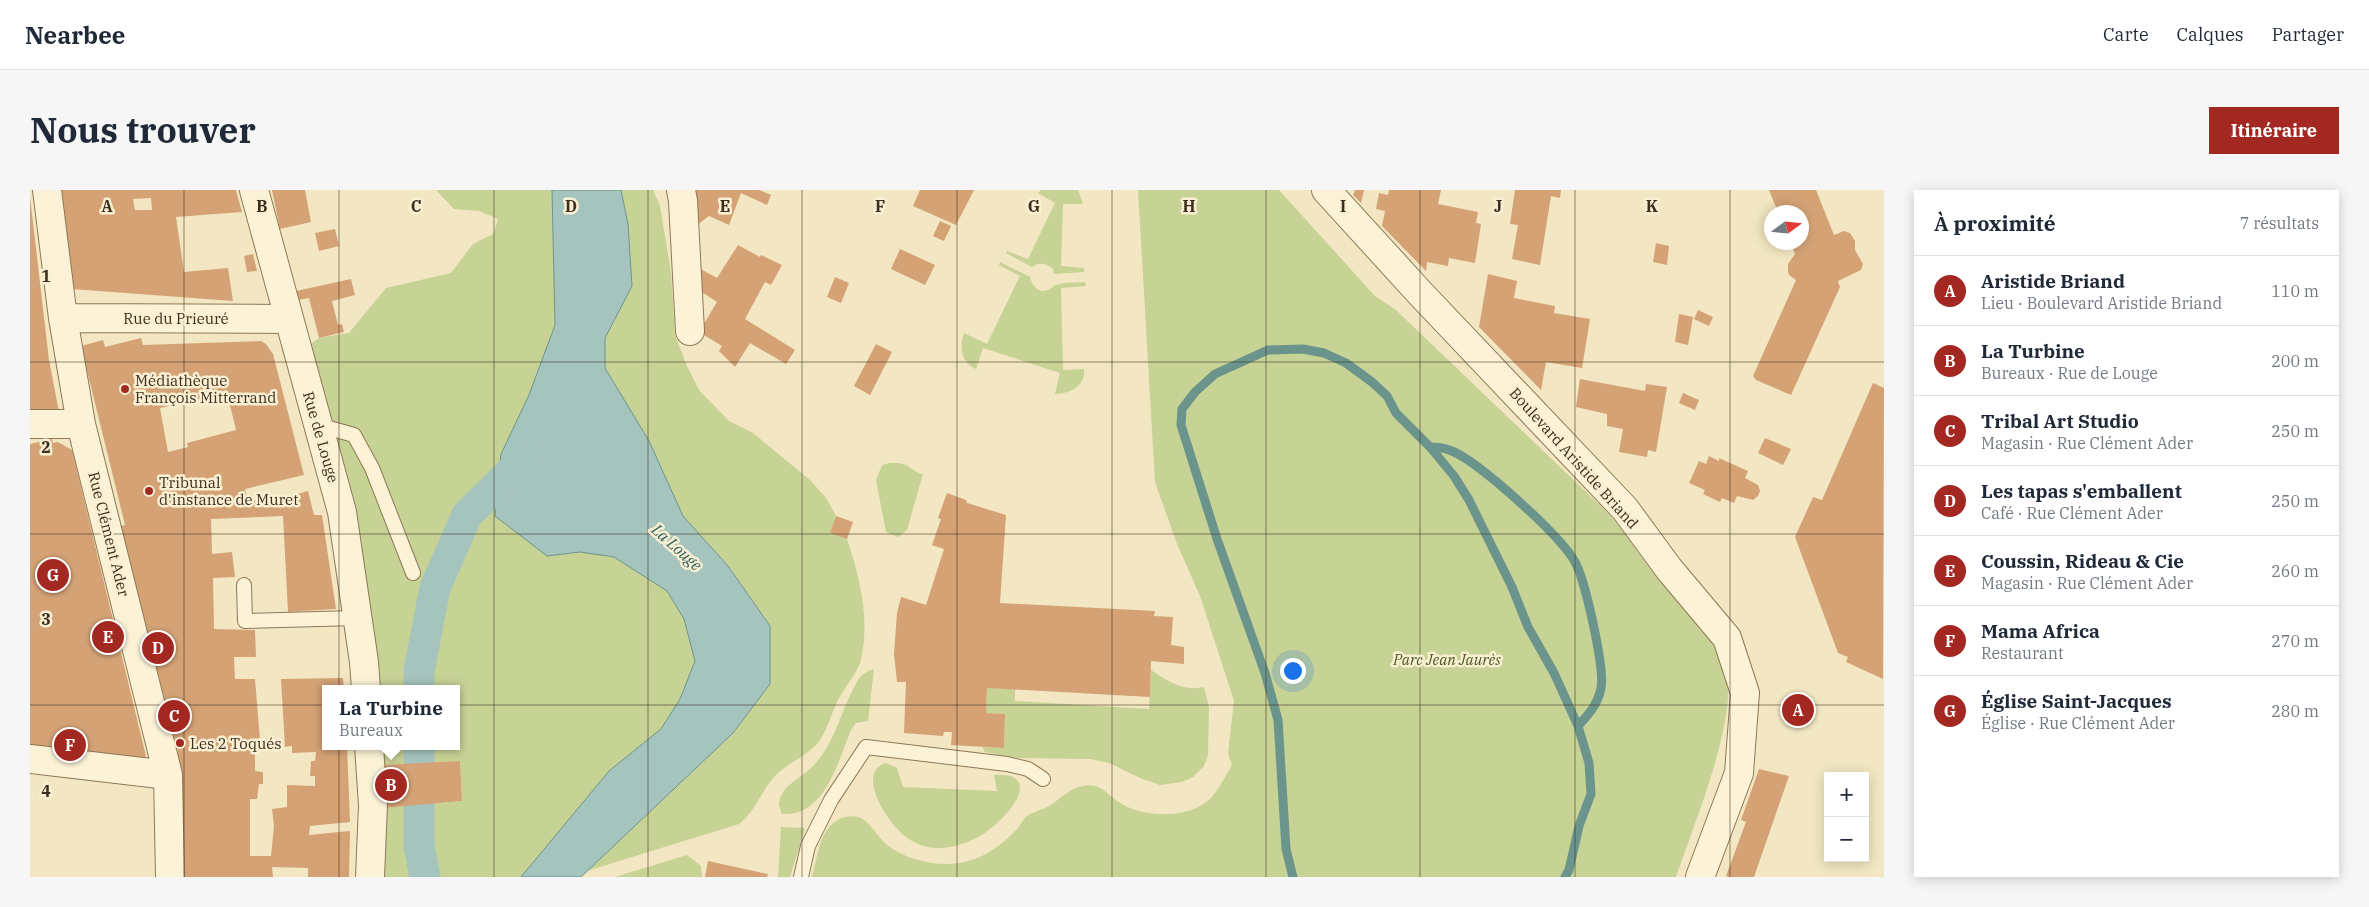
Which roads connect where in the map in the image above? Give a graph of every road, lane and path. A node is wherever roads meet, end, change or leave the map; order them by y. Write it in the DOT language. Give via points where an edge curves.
graph roads {
  1 [pos="47,190"];
  2 [pos="254,190"];
  3 [pos="681,190"];
  4 [pos="1326,190"];
  5 [pos="63,318"];
  6 [pos="288,319"];
  7 [pos="690,331"];
  8 [pos="30,424"];
  9 [pos="81,424"];
  10 [pos="318,425"];
  11 [pos="413,574"];
  12 [pos="244,585"];
  13 [pos="358,618"];
  14 [pos="366,685"];
  15 [pos="369,750"];
  16 [pos="30,759"];
  17 [pos="168,775"];
  18 [pos="1043,779"];
  19 [pos="170,877"];
  20 [pos="370,877"];
  21 [pos="801,877"];
  22 [pos="1700,877"];
  1 -- 5 [label="street, Rue Clément Ader"];
  2 -- 6 [label="street, Rue de Louge"];
  3 -- 7 [label="street"];
  4 -- 22 [label="street, Boulevard Aristide Briand" via="1625,510 1727,638 1744,693 1739,772"];
  5 -- 6 [label="street, Rue du Prieuré"];
  5 -- 9 [label="street, Rue Clément Ader"];
  6 -- 10 [label="street, Rue de Louge"];
  8 -- 9 [label="street"];
  9 -- 17 [label="street, Rue Clément Ader"];
  10 -- 11 [label="lane" via="354,435 372,468"];
  10 -- 13 [label="street, Rue de Louge" via="342,512"];
  12 -- 13 [label="lane" via="245,621"];
  13 -- 14 [label="street, Rue de Louge"];
  15 -- 20 [label="street" via="373,805"];
  16 -- 17 [label="street"];
  17 -- 19 [label="street, Rue Clément Ader"];
  18 -- 21 [label="lane" via="1028,769 1007,764 866,747 831,800 808,846"];
}
